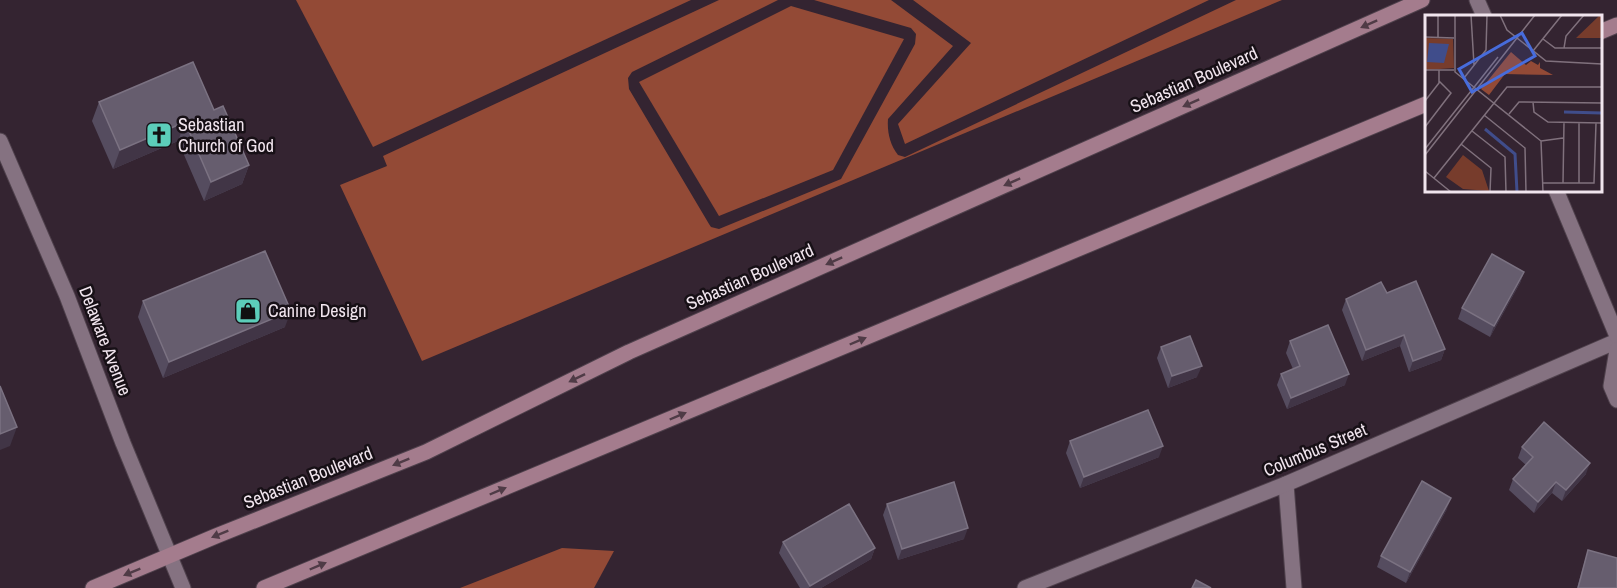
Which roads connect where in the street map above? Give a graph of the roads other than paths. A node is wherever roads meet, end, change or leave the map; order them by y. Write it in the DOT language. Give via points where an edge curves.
graph roads {
  1 [pos="1422,0"];
  2 [pos="1477,0"];
  3 [pos="1484,15"];
  4 [pos="1617,25"];
  5 [pos="1602,31"];
  6 [pos="1425,104"];
  7 [pos="0,141"];
  8 [pos="1557,192"];
  9 [pos="1617,336"];
  10 [pos="1617,341"];
  11 [pos="1617,350"];
  12 [pos="1617,400"];
  13 [pos="1286,484"];
  14 [pos="171,556"];
  15 [pos="93,588"];
  16 [pos="183,588"];
  17 [pos="264,588"];
  18 [pos="1025,588"];
  19 [pos="1294,588"];
  1 -- 14 [label="main road, Sebastian Boulevard, one-way" via="629,352 426,452"];
  2 -- 3 [label="street"];
  4 -- 5 [label="main road"];
  17 -- 6 [label="main road, one-way"];
  7 -- 14 [label="street, Delaware Avenue"];
  8 -- 9 [label="street"];
  10 -- 13 [label="street, Columbus Street"];
  11 -- 12 [label="street" via="1611,386"];
  13 -- 18 [label="street, Columbus Street"];
  13 -- 19 [label="street"];
  14 -- 15 [label="main road, Sebastian Boulevard, one-way"];
  14 -- 16 [label="street, Delaware Avenue"];
}
